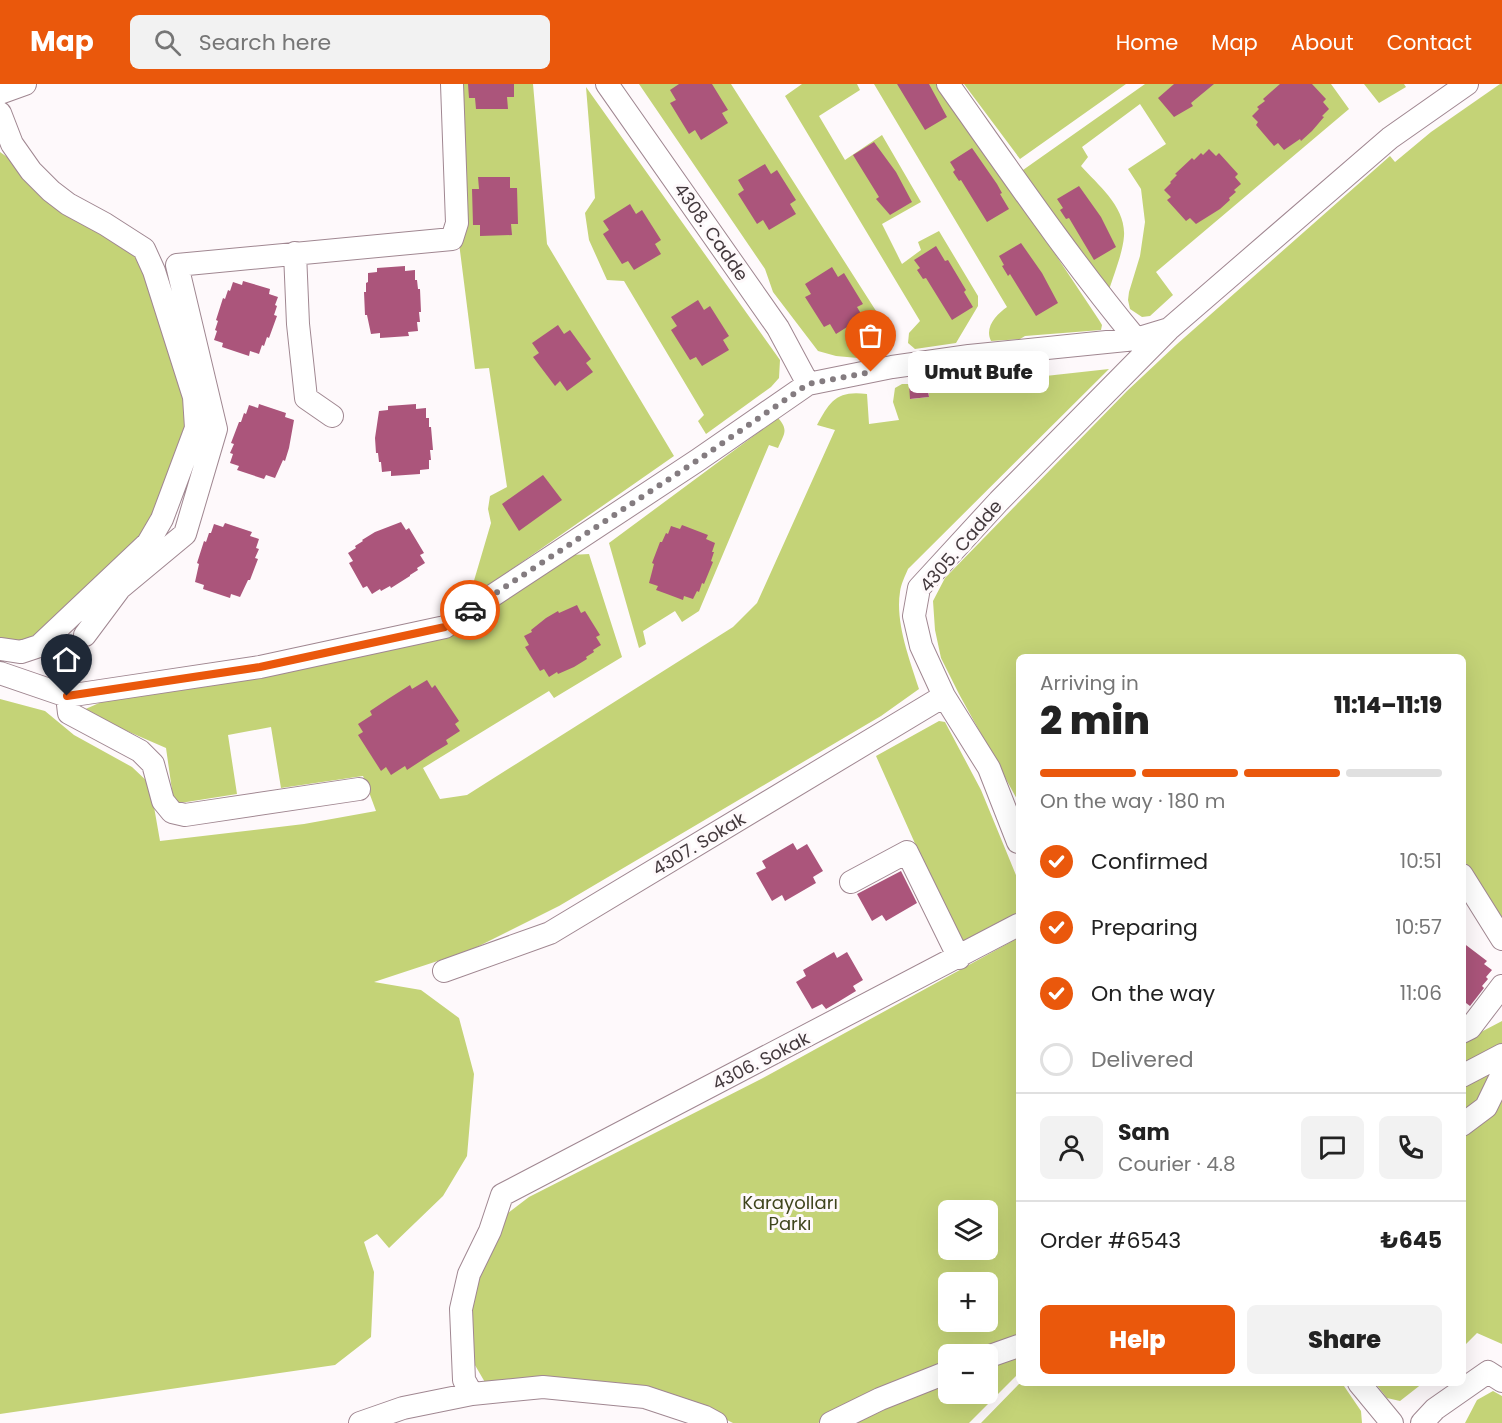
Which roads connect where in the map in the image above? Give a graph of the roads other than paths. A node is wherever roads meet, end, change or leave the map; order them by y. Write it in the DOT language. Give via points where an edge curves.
graph roads {
  1 [pos="25,84"];
  2 [pos="452,84"];
  3 [pos="607,84"];
  4 [pos="948,84"];
  5 [pos="1467,84"];
  6 [pos="0,93"];
  7 [pos="0,113"];
  8 [pos="295,253"];
  9 [pos="1169,329"];
  10 [pos="1136,339"];
  11 [pos="808,384"];
  12 [pos="332,416"];
  13 [pos="85,635"];
  14 [pos="0,649"];
  15 [pos="0,673"];
  16 [pos="67,696"];
  17 [pos="944,696"];
  18 [pos="359,789"];
  19 [pos="1016,837"];
  20 [pos="1466,881"];
  21 [pos="851,882"];
  22 [pos="1016,926"];
  23 [pos="1502,939"];
  24 [pos="959,958"];
  25 [pos="444,971"];
  26 [pos="1502,987"];
  27 [pos="1466,1030"];
  28 [pos="1502,1055"];
  29 [pos="1466,1074"];
  30 [pos="1502,1074"];
  31 [pos="1466,1122"];
  32 [pos="1016,1347"];
  33 [pos="998,1353"];
  34 [pos="938,1376"];
  35 [pos="1495,1377"];
  36 [pos="1361,1386"];
  37 [pos="472,1394"];
  38 [pos="360,1423"];
  39 [pos="716,1423"];
  40 [pos="831,1423"];
  41 [pos="1392,1423"];
  42 [pos="1422,1423"];
  1 -- 6 [label="street"];
  2 -- 8 [label="street" via="457,223 452,239"];
  3 -- 11 [label="street, 4308. Cadde" via="778,328"];
  4 -- 10 [label="street"];
  5 -- 9 [label="street, 4305. Cadde" via="1389,138"];
  7 -- 14 [label="street" via="12,144 51,191 144,249 194,397 196,428 162,519 148,543 39,646 21,652"];
  8 -- 12 [label="street" via="306,398"];
  8 -- 13 [label="street" via="177,265 216,429 185,534 120,588"];
  9 -- 10 [label="street"];
  9 -- 17 [label="street, 4305. Cadde" via="919,588 914,616 921,646"];
  10 -- 11 [label="street" via="892,367"];
  11 -- 16 [label="street" via="445,627 260,667"];
  15 -- 16 [label="street"];
  16 -- 18 [label="street" via="69,713 140,751 153,764 163,801 172,812 215,812"];
  17 -- 19 [label="street, 4305. Cadde" via="989,768"];
  17 -- 25 [label="street, 4307. Sokak" via="550,933"];
  20 -- 23 [label="street"];
  21 -- 24 [label="street" via="907,852"];
  22 -- 24 [label="street, 4306. Sokak"];
  24 -- 37 [label="street, 4306. Sokak" via="502,1195 469,1274 461,1309 464,1380"];
  26 -- 27 [label="street"];
  28 -- 29 [label="street"];
  30 -- 31 [label="street" via="1486,1107"];
  32 -- 33 [label="street"];
  34 -- 40 [label="street"];
  35 -- 42 [label="street" via="1435,1409"];
  36 -- 41 [label="street"];
  37 -- 38 [label="street" via="403,1408"];
  37 -- 39 [label="street" via="543,1387 645,1397"];
}
